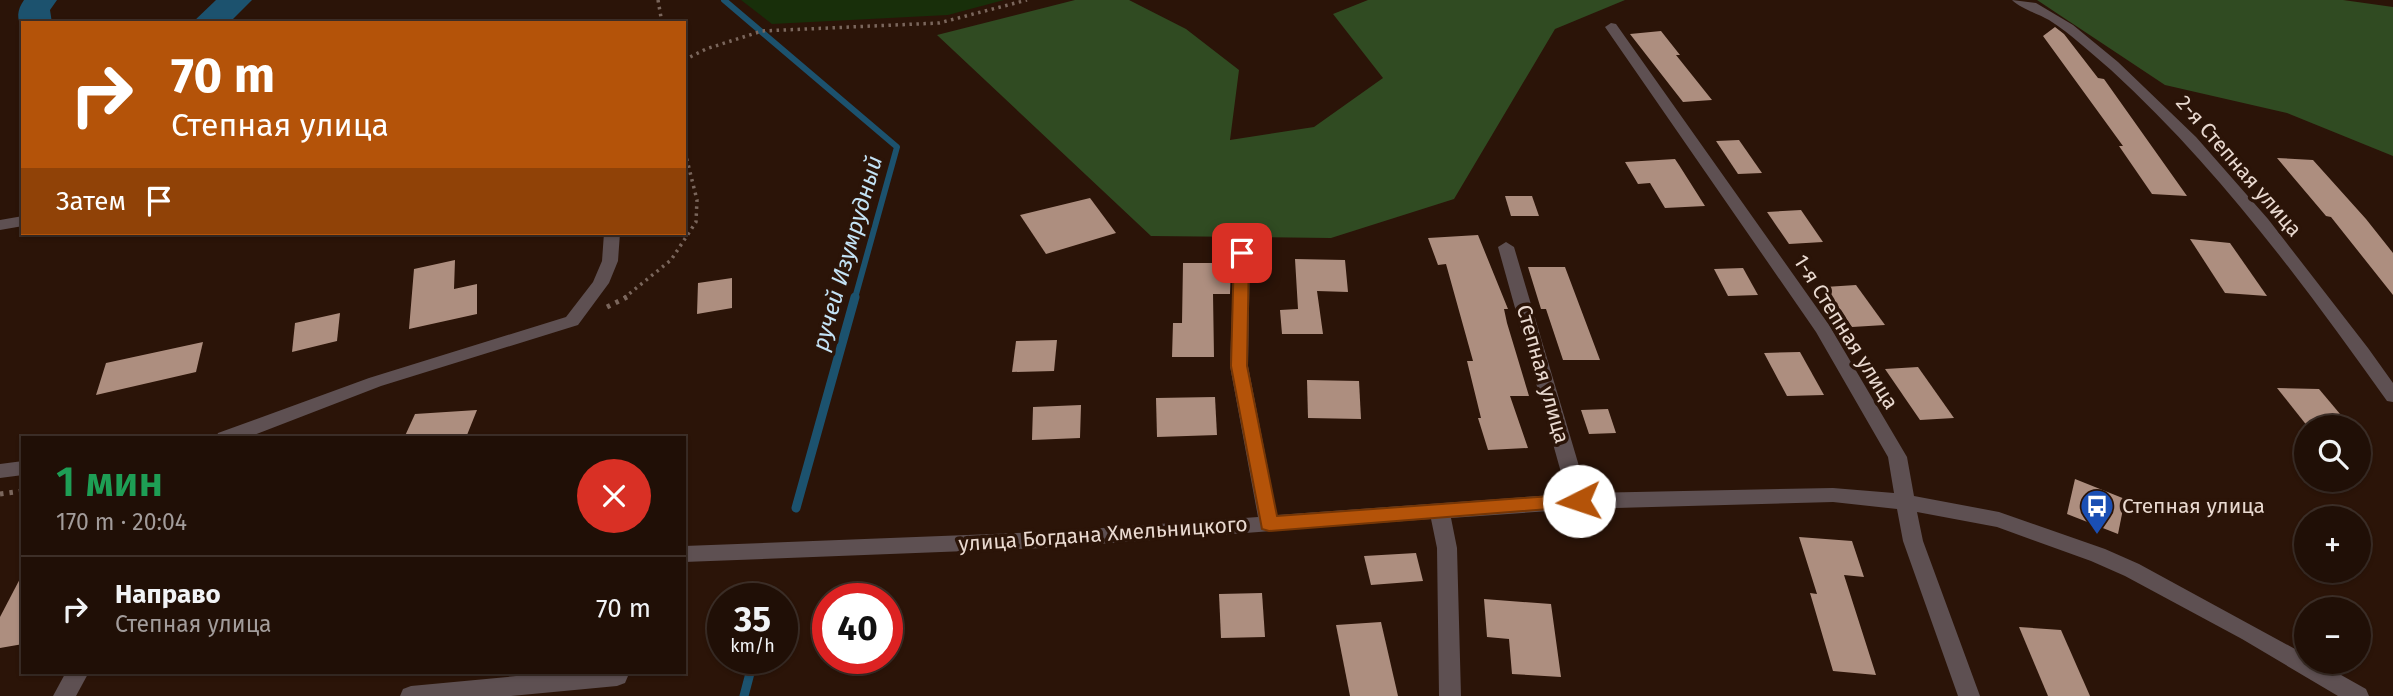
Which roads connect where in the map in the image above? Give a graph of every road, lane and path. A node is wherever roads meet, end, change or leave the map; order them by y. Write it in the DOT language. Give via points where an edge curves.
graph roads {
  1 [pos="658,0"];
  2 [pos="1027,0"];
  3 [pos="2018,0"];
  4 [pos="662,21"];
  5 [pos="1611,27"];
  6 [pos="686,59"];
  7 [pos="686,156"];
  8 [pos="21,221"];
  9 [pos="0,225"];
  10 [pos="612,235"];
  11 [pos="1506,247"];
  12 [pos="1242,253"];
  13 [pos="572,321"];
  14 [pos="2393,396"];
  15 [pos="230,436"];
  16 [pos="21,468"];
  17 [pos="0,471"];
  18 [pos="21,491"];
  19 [pos="0,494"];
  20 [pos="1579,501"];
  21 [pos="1906,502"];
  22 [pos="1440,512"];
  23 [pos="1269,524"];
  24 [pos="686,554"];
  25 [pos="77,674"];
  26 [pos="617,676"];
  27 [pos="64,696"];
  28 [pos="411,696"];
  29 [pos="1450,696"];
  30 [pos="1969,696"];
  31 [pos="2358,696"];
  1 -- 4 [label="path"];
  2 -- 6 [label="path" via="939,23 762,31"];
  3 -- 14 [label="street, 2-я Степная улица" via="2058,17 2167,113 2317,289"];
  5 -- 21 [label="street, 1-я Степная улица" via="1823,329 1897,457"];
  7 -- 13 [label="path" via="697,203 696,220 687,238 657,275 626,299"];
  8 -- 9 [label="street"];
  10 -- 13 [label="street" via="610,261 601,283"];
  11 -- 20 [label="street, Степная улица"];
  12 -- 23 [label="street" via="1239,366"];
  13 -- 15 [label="street" via="375,382"];
  16 -- 17 [label="street"];
  18 -- 19 [label="path"];
  20 -- 21 [label="street, улица Богдана Хмельницкого" via="1833,495"];
  20 -- 22 [label="street, улица Богдана Хмельницкого"];
  21 -- 30 [label="street, 1-я Степная улица" via="1913,541"];
  21 -- 31 [label="street, улица Богдана Хмельницкого" via="1999,520 2098,555"];
  22 -- 23 [label="street, улица Богдана Хмельницкого"];
  22 -- 29 [label="street" via="1447,548"];
  23 -- 24 [label="street, улица Богдана Хмельницкого" via="1045,540"];
  25 -- 27 [label="street"];
  26 -- 28 [label="street"];
}
